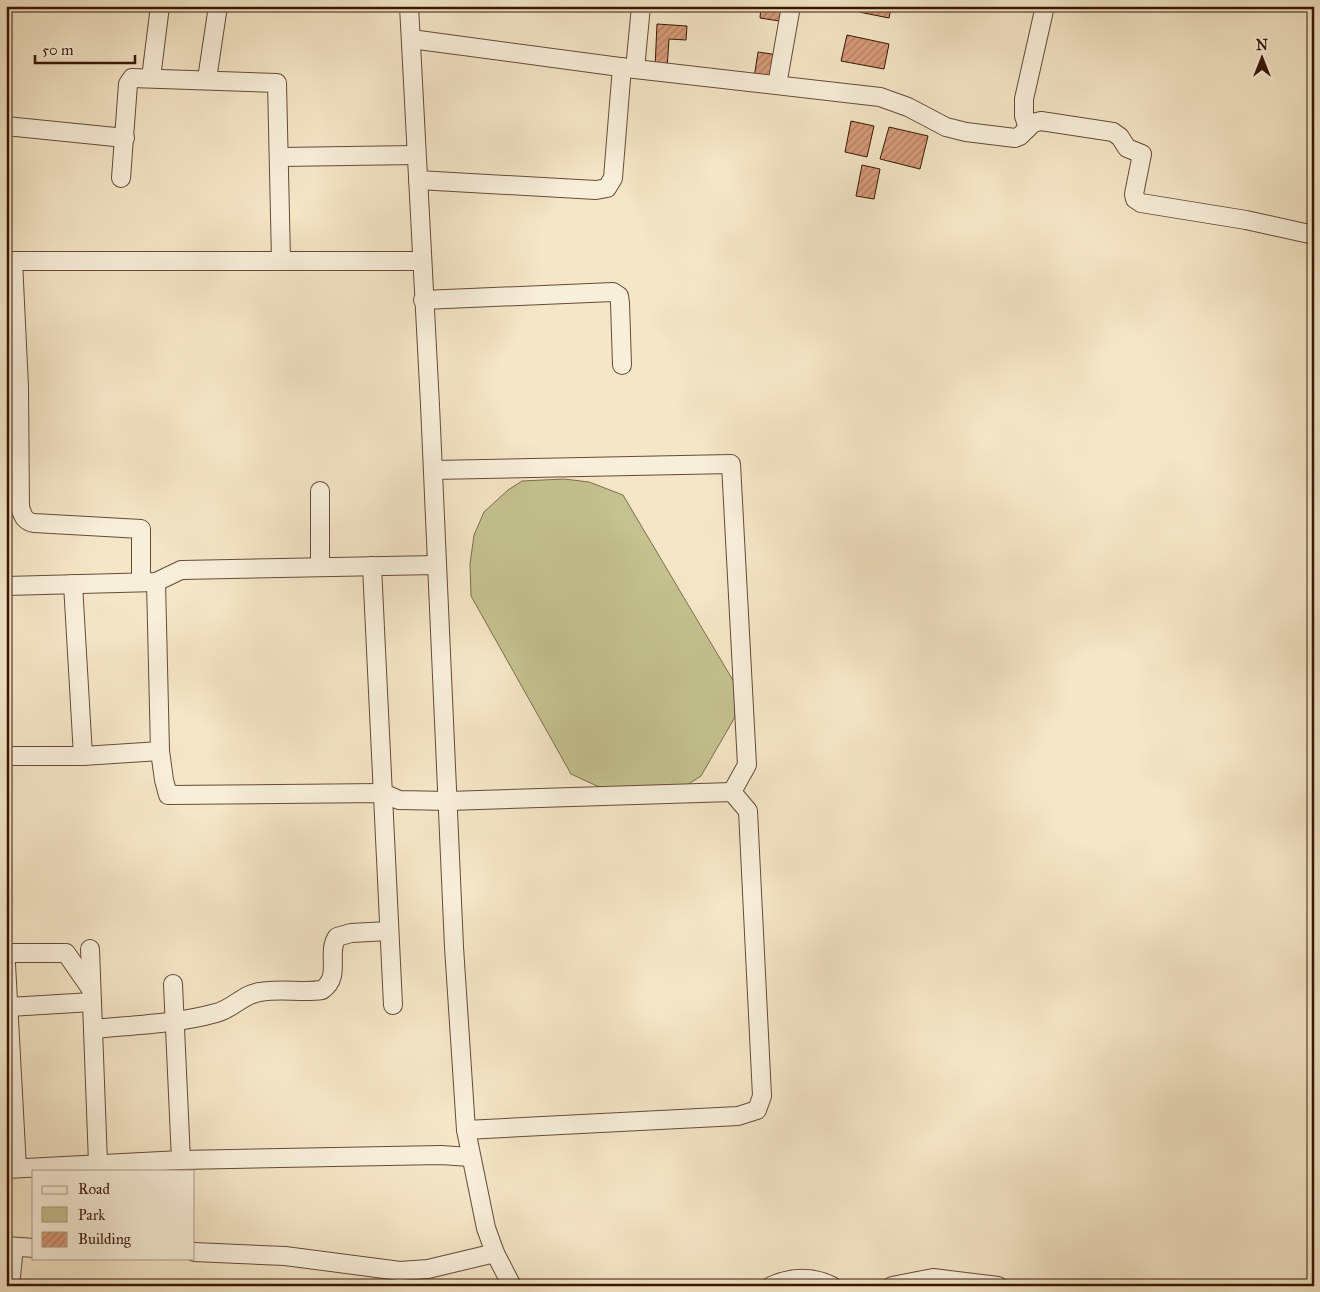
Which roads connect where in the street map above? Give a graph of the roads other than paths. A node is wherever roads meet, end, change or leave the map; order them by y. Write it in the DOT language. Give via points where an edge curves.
graph roads {
  1 [pos="160,6"];
  2 [pos="218,6"];
  3 [pos="409,6"];
  4 [pos="641,6"];
  5 [pos="792,6"];
  6 [pos="1044,6"];
  7 [pos="410,39"];
  8 [pos="629,68"];
  9 [pos="151,78"];
  10 [pos="207,79"];
  11 [pos="777,85"];
  12 [pos="6,126"];
  13 [pos="1028,128"];
  14 [pos="125,138"];
  15 [pos="416,155"];
  16 [pos="280,157"];
  17 [pos="121,178"];
  18 [pos="418,180"];
  19 [pos="1314,235"];
  20 [pos="281,260"];
  21 [pos="9,261"];
  22 [pos="421,261"];
  23 [pos="423,300"];
  24 [pos="622,365"];
  25 [pos="13,387"];
  26 [pos="13,466"];
  27 [pos="433,470"];
  28 [pos="320,491"];
  29 [pos="437,565"];
  30 [pos="372,566"];
  31 [pos="320,567"];
  32 [pos="148,582"];
  33 [pos="73,584"];
  34 [pos="6,586"];
  35 [pos="160,751"];
  36 [pos="6,756"];
  37 [pos="83,756"];
  38 [pos="732,792"];
  39 [pos="383,793"];
  40 [pos="448,802"];
  41 [pos="389,931"];
  42 [pos="90,949"];
  43 [pos="6,953"];
  44 [pos="6,964"];
  45 [pos="173,984"];
  46 [pos="91,995"];
  47 [pos="393,1005"];
  48 [pos="8,1007"];
  49 [pos="174,1022"];
  50 [pos="94,1029"];
  51 [pos="466,1130"];
  52 [pos="470,1157"];
  53 [pos="181,1160"];
  54 [pos="98,1163"];
  55 [pos="12,1169"];
  56 [pos="10,1247"];
  57 [pos="32,1248"];
  58 [pos="195,1252"];
  59 [pos="495,1253"];
  60 [pos="10,1286"];
  61 [pos="512,1286"];
  62 [pos="771,1286"];
  63 [pos="832,1286"];
  64 [pos="892,1286"];
  65 [pos="998,1286"];
  1 -- 9 [label="street"];
  2 -- 10 [label="street"];
  3 -- 7 [label="street"];
  4 -- 8 [label="street"];
  5 -- 11 [label="street"];
  6 -- 13 [label="street" via="1024,99"];
  7 -- 8 [label="street"];
  7 -- 15 [label="street"];
  8 -- 11 [label="street"];
  8 -- 18 [label="street" via="613,178 608,188 596,190"];
  9 -- 10 [label="street"];
  9 -- 14 [label="street" via="135,77 129,82"];
  10 -- 16 [label="street" via="277,83"];
  11 -- 13 [label="street" via="880,98 908,107 946,127 966,132 1015,138"];
  12 -- 14 [label="street"];
  13 -- 19 [label="street" via="1041,121 1118,135 1127,148 1143,156 1134,194 1141,204 1246,220"];
  14 -- 17 [label="street"];
  15 -- 16 [label="street"];
  15 -- 18 [label="street"];
  16 -- 20 [label="street"];
  18 -- 22 [label="street"];
  20 -- 21 [label="street"];
  20 -- 22 [label="street"];
  21 -- 25 [label="street"];
  22 -- 23 [label="street"];
  23 -- 24 [label="street" via="613,292 620,303"];
  23 -- 27 [label="street"];
  25 -- 26 [label="street"];
  26 -- 32 [label="street" via="20,507 27,522 141,529"];
  27 -- 29 [label="street"];
  27 -- 38 [label="street" via="731,464 747,765"];
  28 -- 31 [label="street"];
  29 -- 30 [label="street"];
  29 -- 40 [label="street"];
  30 -- 31 [label="street"];
  30 -- 39 [label="street"];
  31 -- 32 [label="street" via="181,570"];
  32 -- 33 [label="street"];
  32 -- 35 [label="street"];
  33 -- 34 [label="street"];
  33 -- 37 [label="street"];
  35 -- 37 [label="street"];
  35 -- 39 [label="street" via="168,795"];
  36 -- 37 [label="street"];
  38 -- 40 [label="street"];
  38 -- 51 [label="street" via="748,812 762,1096 757,1110 738,1116"];
  39 -- 40 [label="street" via="399,800"];
  39 -- 41 [label="street"];
  40 -- 51 [label="street"];
  41 -- 47 [label="street"];
  41 -- 49 [label="street" via="337,937 333,947 332,978 322,990 260,992 244,996 226,1011"];
  42 -- 46 [label="street"];
  43 -- 46 [label="street" via="66,953"];
  44 -- 48 [label="street"];
  45 -- 49 [label="street"];
  46 -- 48 [label="street"];
  46 -- 50 [label="street"];
  48 -- 55 [label="street"];
  49 -- 50 [label="street"];
  49 -- 53 [label="street"];
  50 -- 54 [label="street"];
  51 -- 52 [label="street"];
  52 -- 53 [label="street"];
  52 -- 59 [label="street"];
  53 -- 54 [label="street"];
  54 -- 55 [label="street"];
  56 -- 57 [label="street"];
  56 -- 60 [label="street"];
  58 -- 59 [label="street" via="285,1256 400,1271 428,1269"];
  59 -- 61 [label="street"];
  62 -- 63 [label="street" via="806,1278"];
  64 -- 65 [label="street" via="933,1278"];
}
